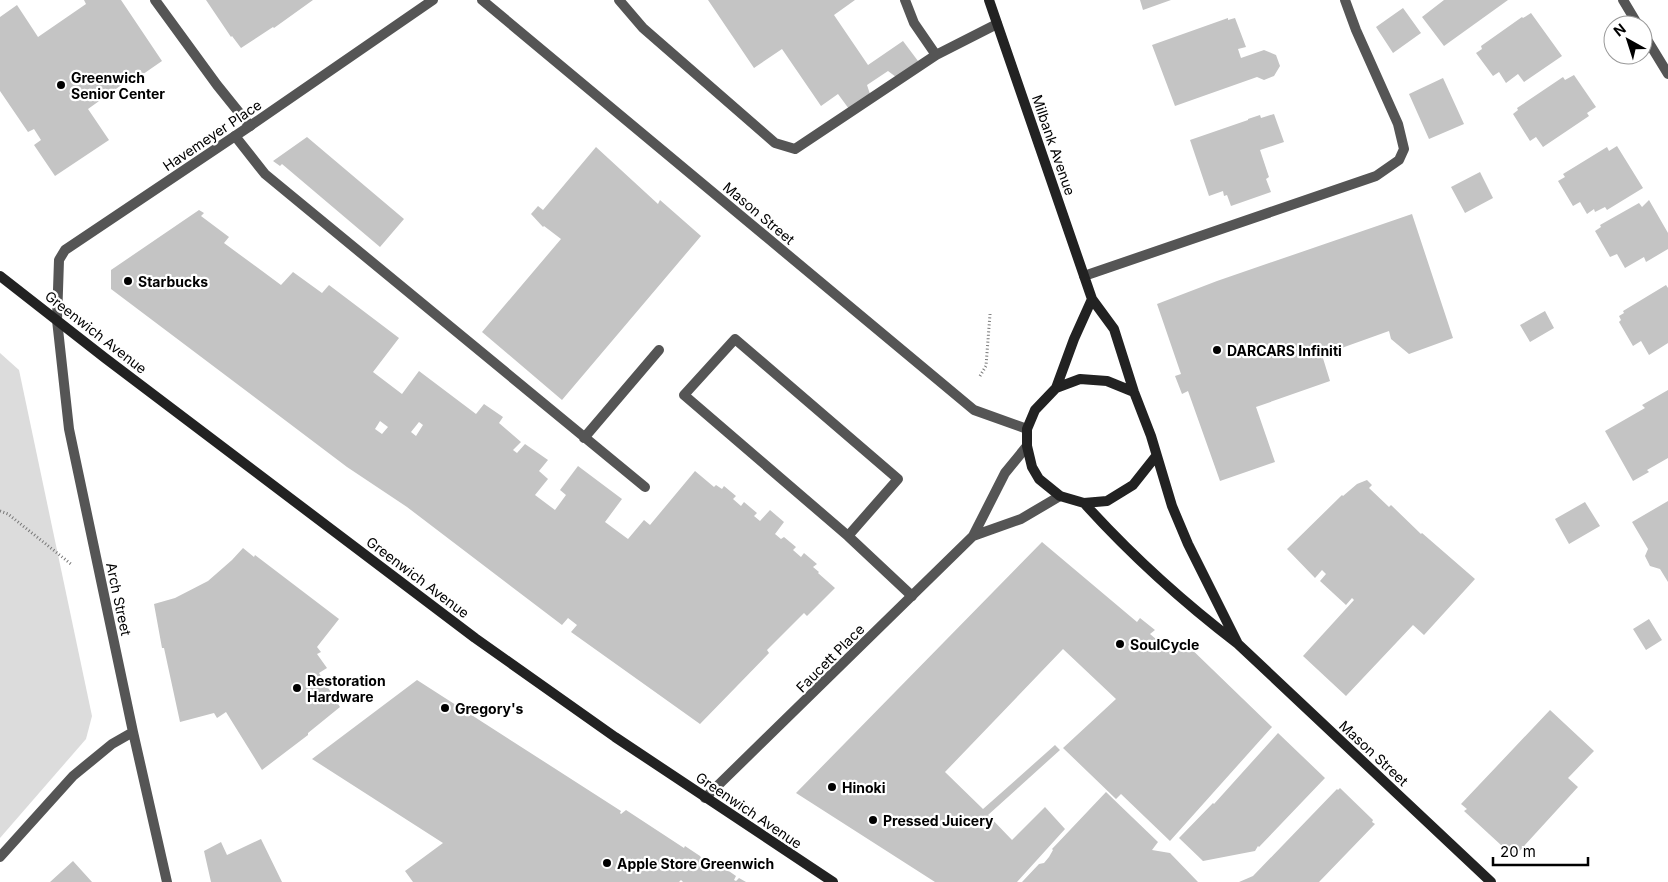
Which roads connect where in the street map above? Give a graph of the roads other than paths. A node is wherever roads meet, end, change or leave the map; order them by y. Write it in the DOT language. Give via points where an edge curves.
graph roads {
  1 [pos="155,0"];
  2 [pos="432,0"];
  3 [pos="482,0"];
  4 [pos="619,0"];
  5 [pos="906,0"];
  6 [pos="989,0"];
  7 [pos="1346,0"];
  8 [pos="1623,0"];
  9 [pos="1632,15"];
  10 [pos="997,24"];
  11 [pos="1653,49"];
  12 [pos="936,55"];
  13 [pos="1668,74"];
  14 [pos="250,126"];
  15 [pos="235,136"];
  16 [pos="0,276"];
  17 [pos="1084,276"];
  18 [pos="1092,299"];
  19 [pos="57,320"];
  20 [pos="659,350"];
  21 [pos="1056,388"];
  22 [pos="1134,392"];
  23 [pos="1027,430"];
  24 [pos="584,438"];
  25 [pos="1026,446"];
  26 [pos="1156,456"];
  27 [pos="645,487"];
  28 [pos="1060,496"];
  29 [pos="1084,503"];
  30 [pos="848,536"];
  31 [pos="973,536"];
  32 [pos="912,596"];
  33 [pos="1238,644"];
  34 [pos="133,732"];
  35 [pos="705,798"];
  36 [pos="0,857"];
  37 [pos="830,881"];
  38 [pos="167,882"];
  39 [pos="1491,882"];
  1 -- 14 [label="street"];
  2 -- 14 [label="street, Havemeyer Place"];
  3 -- 23 [label="street, Mason Street" via="974,410"];
  4 -- 12 [label="street" via="642,28 775,143 795,149"];
  5 -- 12 [label="street" via="914,23"];
  6 -- 10 [label="main road, Milbank Avenue"];
  7 -- 17 [label="street" via="1398,124 1404,149 1399,160 1376,176"];
  8 -- 9 [label="street"];
  10 -- 12 [label="street"];
  10 -- 17 [label="main road, Milbank Avenue"];
  11 -- 13 [label="street"];
  14 -- 15 [label="street, Havemeyer Place"];
  15 -- 19 [label="street, Havemeyer Place" via="65,250 59,260"];
  15 -- 24 [label="street" via="265,174"];
  16 -- 19 [label="main road, Greenwich Avenue"];
  17 -- 18 [label="main road, Milbank Avenue"];
  18 -- 21 [label="main road"];
  18 -- 22 [label="main road, Milbank Avenue" via="1114,329"];
  19 -- 34 [label="street, Arch Street" via="69,429"];
  19 -- 35 [label="main road, Greenwich Avenue" via="475,638"];
  20 -- 24 [label="street"];
  21 -- 22 [label="main road" via="1080,380 1107,381"];
  21 -- 23 [label="main road" via="1035,410"];
  22 -- 26 [label="main road, Mason Street"];
  23 -- 25 [label="main road"];
  24 -- 27 [label="street"];
  25 -- 28 [label="main road" via="1039,479"];
  25 -- 31 [label="street, Faucett Place" via="1005,473"];
  26 -- 29 [label="main road" via="1133,485 1107,501"];
  26 -- 33 [label="main road, Mason Street" via="1188,544"];
  28 -- 29 [label="main road"];
  28 -- 31 [label="street, Faucett Place" via="1021,518"];
  29 -- 33 [label="main road, Mason Street" via="1189,606"];
  30 -- 30 [label="street" via="898,479 735,339 684,395"];
  30 -- 32 [label="street"];
  31 -- 32 [label="street, Faucett Place"];
  32 -- 35 [label="street, Faucett Place"];
  33 -- 39 [label="main road, Mason Street"];
  34 -- 36 [label="street" via="112,744 73,776"];
  34 -- 38 [label="street, Arch Street"];
  35 -- 37 [label="main road, Greenwich Avenue"];
}
